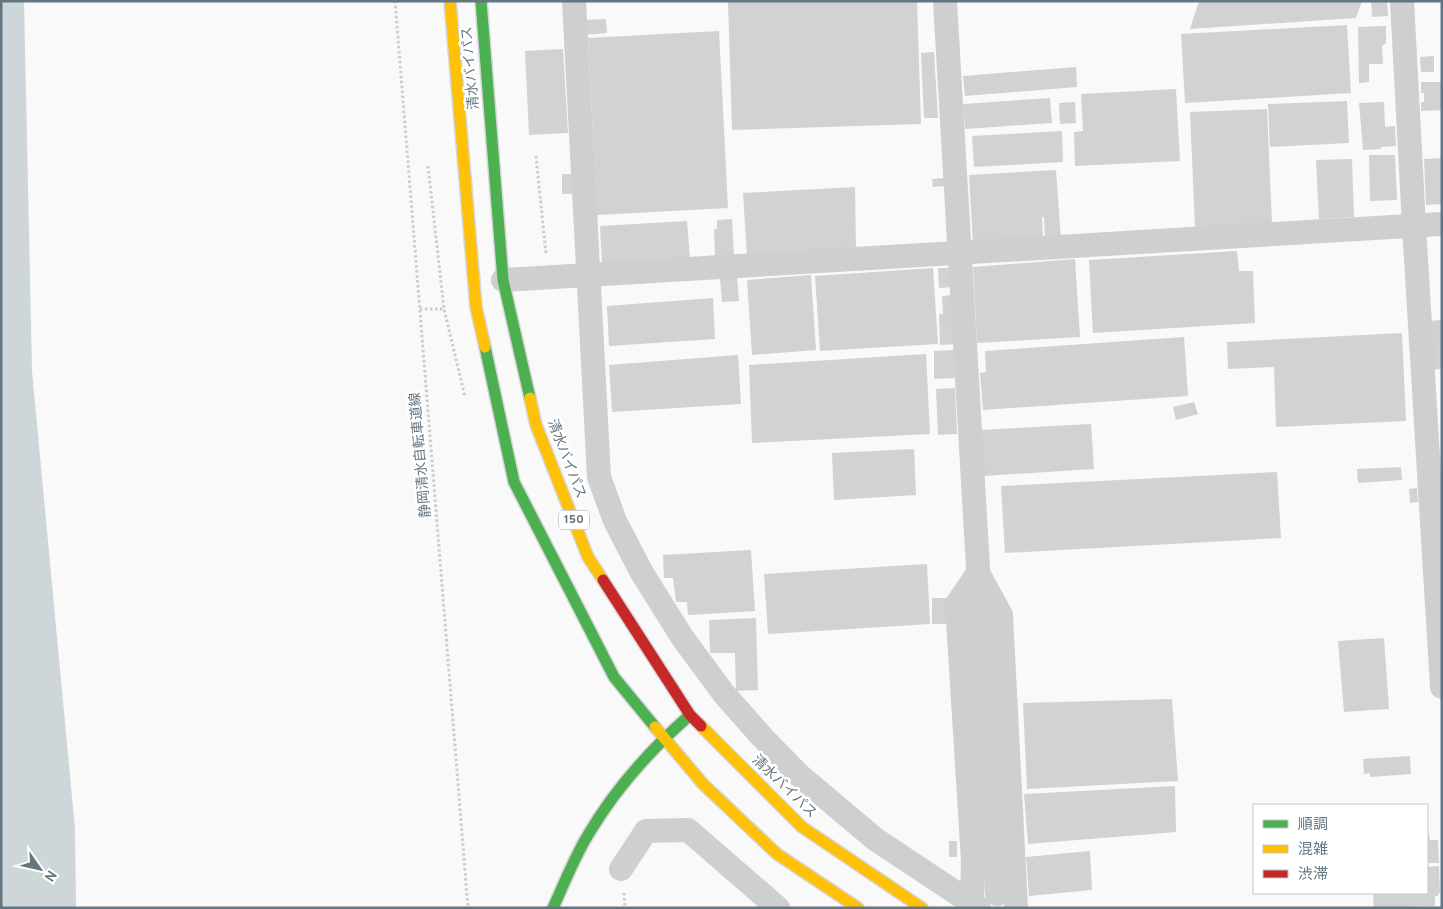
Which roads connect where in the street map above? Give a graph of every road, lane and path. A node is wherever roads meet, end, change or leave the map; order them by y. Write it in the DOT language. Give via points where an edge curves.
graph roads {
  1 [pos="395,1"];
  2 [pos="450,1"];
  3 [pos="481,1"];
  4 [pos="574,1"];
  5 [pos="945,1"];
  6 [pos="1402,1"];
  7 [pos="536,156"];
  8 [pos="428,166"];
  9 [pos="1442,224"];
  10 [pos="1414,226"];
  11 [pos="960,254"];
  12 [pos="589,274"];
  13 [pos="549,277"];
  14 [pos="503,280"];
  15 [pos="444,309"];
  16 [pos="978,573"];
  17 [pos="1442,687"];
  18 [pos="690,715"];
  19 [pos="664,738"];
  20 [pos="621,869"];
  21 [pos="983,902"];
  22 [pos="468,908"];
  23 [pos="553,908"];
  24 [pos="778,908"];
  25 [pos="858,908"];
  26 [pos="922,908"];
  27 [pos="1016,908"];
  1 -- 22 [label="path, 静岡清水自転車道線"];
  2 -- 19 [label="main road, 清水バイパス / 150" via="476,306 514,482 614,677"];
  3 -- 14 [label="main road, 清水バイパス / 150"];
  4 -- 12 [label="street"];
  5 -- 11 [label="street"];
  6 -- 10 [label="street"];
  7 -- 13 [label="path"];
  8 -- 15 [label="path"];
  9 -- 10 [label="street"];
  10 -- 11 [label="street"];
  10 -- 17 [label="street"];
  11 -- 12 [label="street"];
  11 -- 16 [label="street"];
  12 -- 13 [label="street"];
  12 -- 21 [label="street" via="599,477 614,521 682,637 724,694 799,775 874,839"];
  13 -- 14 [label="street"];
  14 -- 18 [label="main road, 清水バイパス / 150" via="536,425 588,557"];
  16 -- 21 [label="street"];
  16 -- 27 [label="street" via="1002,615"];
  18 -- 19 [label="main road"];
  18 -- 26 [label="main road, 清水バイパス / 150" via="802,827"];
  19 -- 23 [label="main road" via="622,784 587,836"];
  19 -- 25 [label="main road, 清水バイパス / 150" via="703,784 777,854"];
  20 -- 24 [label="street" via="646,831 688,830"];
}
